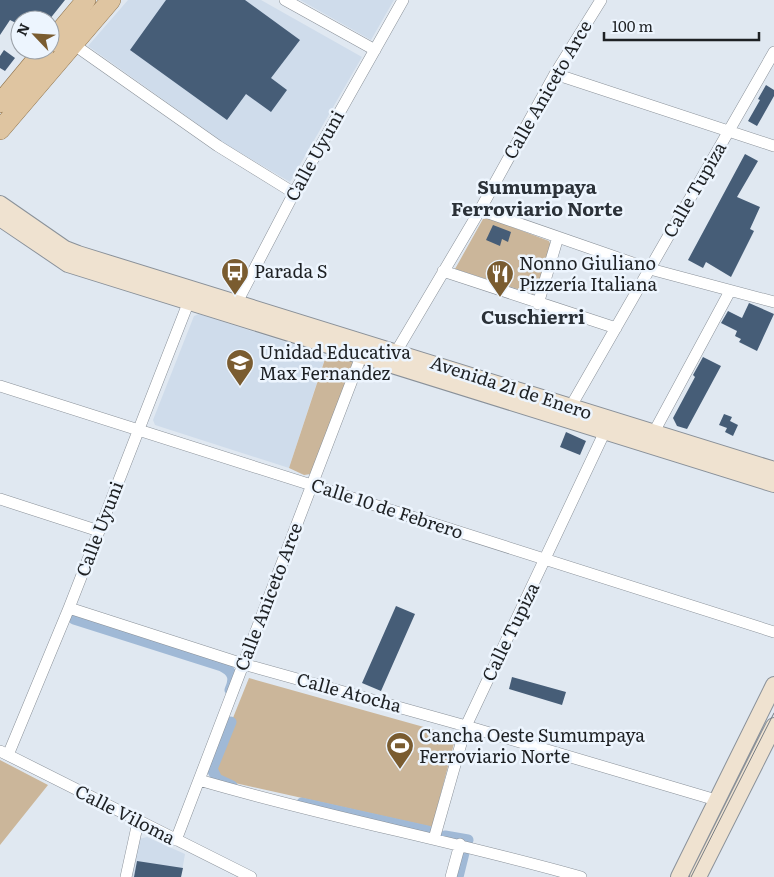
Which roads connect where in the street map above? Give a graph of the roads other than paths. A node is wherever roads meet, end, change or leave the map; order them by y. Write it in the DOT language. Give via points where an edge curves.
graph roads {
  1 [pos="86,0"];
  2 [pos="111,0"];
  3 [pos="285,0"];
  4 [pos="403,0"];
  5 [pos="601,0"];
  6 [pos="60,31"];
  7 [pos="73,44"];
  8 [pos="375,50"];
  9 [pos="774,52"];
  10 [pos="36,60"];
  11 [pos="555,74"];
  12 [pos="0,103"];
  13 [pos="0,130"];
  14 [pos="729,131"];
  15 [pos="774,146"];
  16 [pos="294,193"];
  17 [pos="0,204"];
  18 [pos="480,210"];
  19 [pos="0,218"];
  20 [pos="558,237"];
  21 [pos="650,269"];
  22 [pos="443,271"];
  23 [pos="730,291"];
  24 [pos="189,301"];
  25 [pos="774,302"];
  26 [pos="538,304"];
  27 [pos="234,308"];
  28 [pos="616,328"];
  29 [pos="362,354"];
  30 [pos="393,357"];
  31 [pos="0,386"];
  32 [pos="571,406"];
  33 [pos="608,425"];
  34 [pos="139,430"];
  35 [pos="654,432"];
  36 [pos="774,470"];
  37 [pos="774,484"];
  38 [pos="312,485"];
  39 [pos="0,498"];
  40 [pos="99,531"];
  41 [pos="546,559"];
  42 [pos="69,608"];
  43 [pos="774,632"];
  44 [pos="243,664"];
  45 [pos="774,685"];
  46 [pos="466,726"];
  47 [pos="773,729"];
  48 [pos="4,753"];
  49 [pos="199,780"];
  50 [pos="716,800"];
  51 [pos="138,822"];
  52 [pos="434,839"];
  53 [pos="176,840"];
  54 [pos="460,844"];
  55 [pos="577,876"];
  56 [pos="126,877"];
  57 [pos="251,877"];
  58 [pos="451,877"];
  59 [pos="678,877"];
  60 [pos="698,877"];
  1 -- 6 [label="main road"];
  2 -- 7 [label="main road"];
  3 -- 8 [label="street"];
  4 -- 8 [label="street, Calle Uyuni"];
  5 -- 11 [label="street, Calle Aniceto Arce"];
  7 -- 13 [label="main road"];
  7 -- 16 [label="street" via="218,146"];
  8 -- 16 [label="street, Calle Uyuni"];
  9 -- 14 [label="street, Calle Tupiza"];
  10 -- 12 [label="main road"];
  11 -- 14 [label="street"];
  11 -- 18 [label="street, Calle Aniceto Arce"];
  14 -- 15 [label="street"];
  14 -- 21 [label="street, Calle Tupiza"];
  16 -- 27 [label="street, Calle Uyuni"];
  17 -- 27 [label="street, Avenida 21 de Enero" via="65,249"];
  18 -- 20 [label="street"];
  18 -- 22 [label="street, Calle Aniceto Arce"];
  19 -- 24 [label="street, Avenida 21 de Enero" via="68,264"];
  20 -- 21 [label="street"];
  20 -- 26 [label="street"];
  21 -- 23 [label="street"];
  21 -- 28 [label="street, Calle Tupiza"];
  22 -- 26 [label="street"];
  22 -- 30 [label="street, Calle Aniceto Arce"];
  23 -- 25 [label="street"];
  23 -- 35 [label="street"];
  24 -- 27 [label="street, Avenida 21 de Enero"];
  24 -- 34 [label="street, Calle Uyuni"];
  26 -- 28 [label="street"];
  27 -- 29 [label="street, Avenida 21 de Enero"];
  27 -- 30 [label="street, Avenida 21 de Enero"];
  28 -- 32 [label="street, Calle Tupiza"];
  29 -- 30 [label="street, Avenida 21 de Enero"];
  29 -- 38 [label="street, Calle Aniceto Arce"];
  30 -- 32 [label="street, Avenida 21 de Enero"];
  30 -- 33 [label="street, Avenida 21 de Enero"];
  31 -- 34 [label="street, Calle 10 de Febrero"];
  32 -- 33 [label="street, Avenida 21 de Enero"];
  33 -- 35 [label="street, Avenida 21 de Enero"];
  33 -- 37 [label="street, Avenida 21 de Enero"];
  33 -- 41 [label="street, Calle Tupiza"];
  34 -- 38 [label="street, Calle 10 de Febrero"];
  34 -- 40 [label="street, Calle Uyuni"];
  35 -- 36 [label="street, Avenida 21 de Enero"];
  38 -- 41 [label="street, Calle 10 de Febrero"];
  38 -- 44 [label="street, Calle Aniceto Arce"];
  39 -- 40 [label="street"];
  40 -- 42 [label="street, Calle Uyuni"];
  41 -- 43 [label="street, Calle 10 de Febrero"];
  41 -- 46 [label="street, Calle Tupiza"];
  42 -- 44 [label="street, Calle Atocha"];
  42 -- 48 [label="street, Calle Uyuni"];
  44 -- 46 [label="street, Calle Atocha"];
  44 -- 49 [label="street, Calle Aniceto Arce"];
  45 -- 50 [label="street"];
  46 -- 50 [label="street, Calle Atocha"];
  46 -- 52 [label="street, Calle Tupiza"];
  47 -- 60 [label="street"];
  48 -- 51 [label="street, Calle Viloma"];
  49 -- 52 [label="street"];
  49 -- 53 [label="street, Calle Aniceto Arce"];
  50 -- 59 [label="street"];
  51 -- 53 [label="street, Calle Viloma"];
  51 -- 56 [label="street"];
  52 -- 54 [label="street"];
  53 -- 57 [label="street, Calle Viloma"];
  54 -- 55 [label="street"];
  54 -- 58 [label="street"];
}
